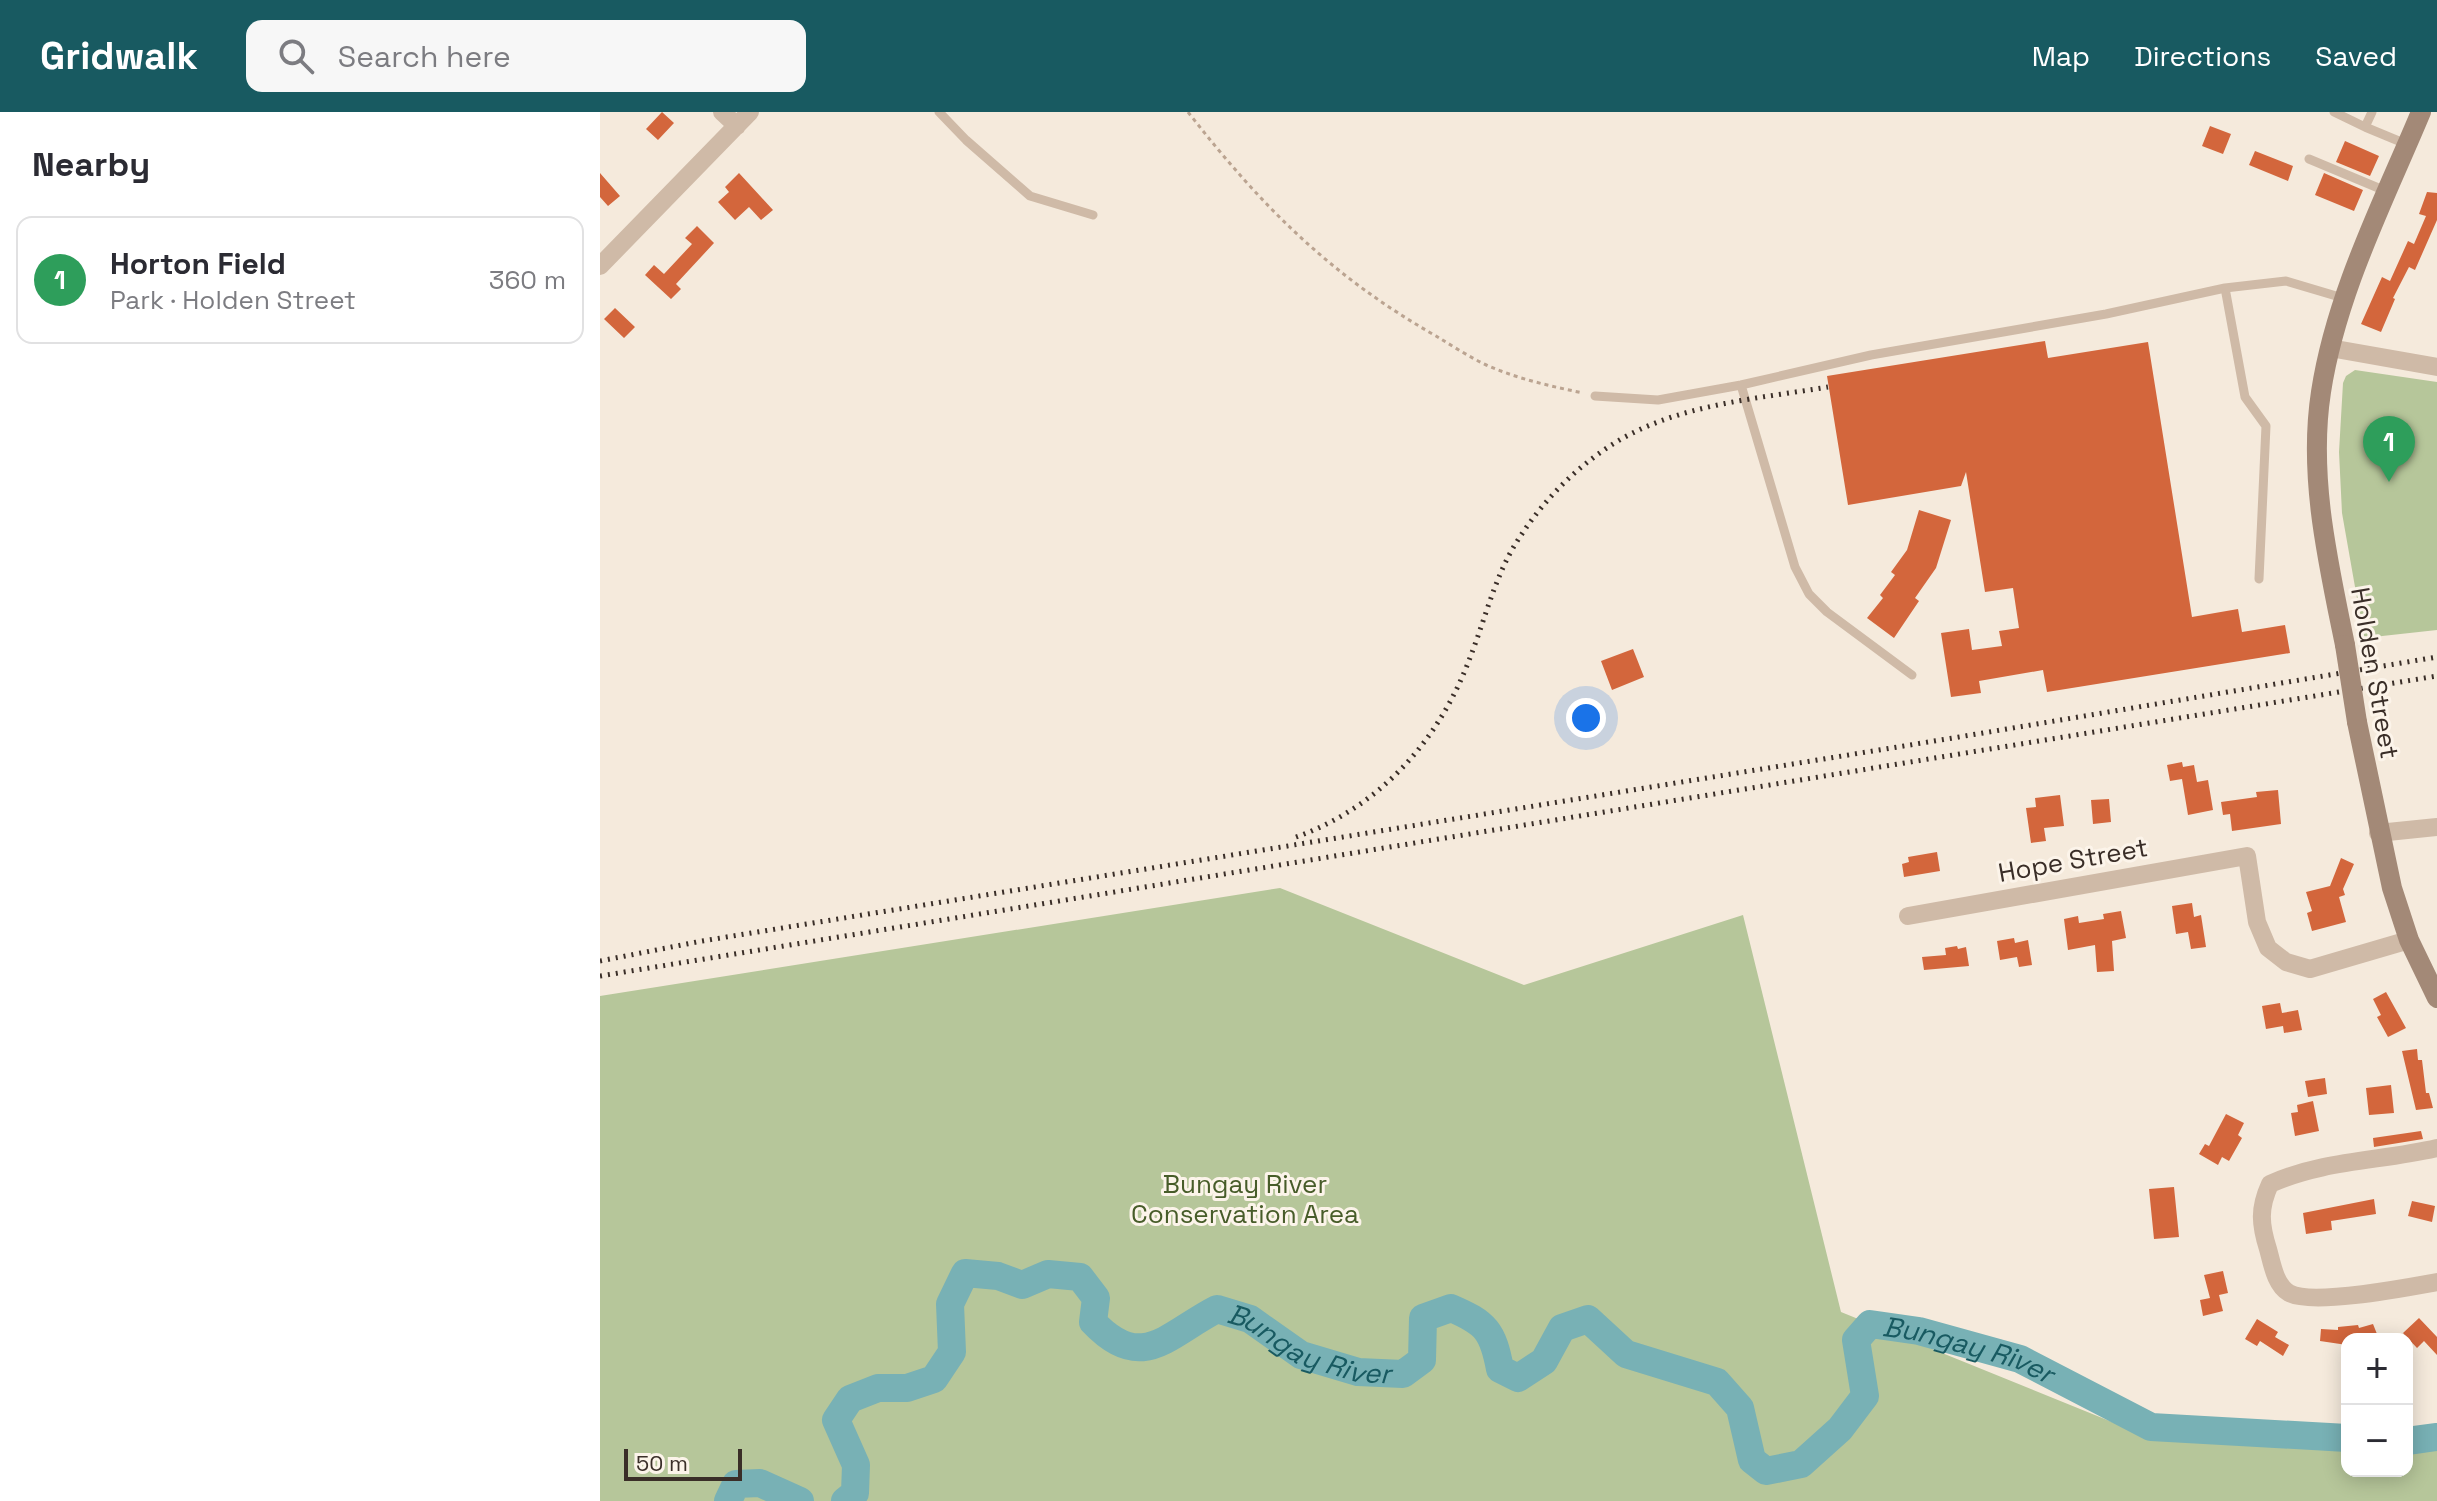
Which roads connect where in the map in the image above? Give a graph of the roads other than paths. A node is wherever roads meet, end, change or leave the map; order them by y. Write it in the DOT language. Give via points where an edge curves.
graph roads {
  1 [pos="722,112"];
  2 [pos="750,112"];
  3 [pos="939,112"];
  4 [pos="2334,112"];
  5 [pos="2421,112"];
  6 [pos="2367,114"];
  7 [pos="737,126"];
  8 [pos="2365,127"];
  9 [pos="2407,144"];
  10 [pos="2309,159"];
  11 [pos="2388,192"];
  12 [pos="1093,215"];
  13 [pos="600,266"];
  14 [pos="2225,288"];
  15 [pos="2343,298"];
  16 [pos="2330,348"];
  17 [pos="2437,367"];
  18 [pos="1741,385"];
  19 [pos="1595,396"];
  20 [pos="2259,579"];
  21 [pos="1912,675"];
  22 [pos="2437,827"];
  23 [pos="2378,833"];
  24 [pos="1908,916"];
  25 [pos="2409,940"];
  26 [pos="2437,998"];
  27 [pos="2437,1148"];
  28 [pos="2437,1282"];
  1 -- 7 [label="street"];
  2 -- 7 [label="street"];
  3 -- 12 [label="lane" via="1030,196"];
  4 -- 8 [label="lane"];
  5 -- 9 [label="main road, Holden Street"];
  6 -- 8 [label="lane"];
  7 -- 13 [label="street"];
  8 -- 9 [label="lane"];
  9 -- 11 [label="main road, Holden Street"];
  10 -- 11 [label="lane"];
  11 -- 15 [label="main road, Holden Street"];
  14 -- 15 [label="lane" via="2286,281"];
  14 -- 18 [label="lane"];
  14 -- 20 [label="lane" via="2245,397 2266,426"];
  15 -- 16 [label="main road, Holden Street"];
  16 -- 17 [label="street"];
  16 -- 23 [label="main road, Holden Street, bridge" via="2318,438 2321,513"];
  18 -- 19 [label="lane" via="1658,400"];
  18 -- 21 [label="lane" via="1795,567 1809,594"];
  22 -- 23 [label="street"];
  23 -- 25 [label="main road, Holden Street"];
  24 -- 25 [label="street, Hope Street" via="2247,856 2257,922 2268,948 2286,962 2310,969"];
  25 -- 26 [label="main road, Holden Street"];
  27 -- 28 [label="street" via="2286,1176 2270,1184 2261,1203 2261,1225 2277,1279 2289,1293 2330,1297"];
}
